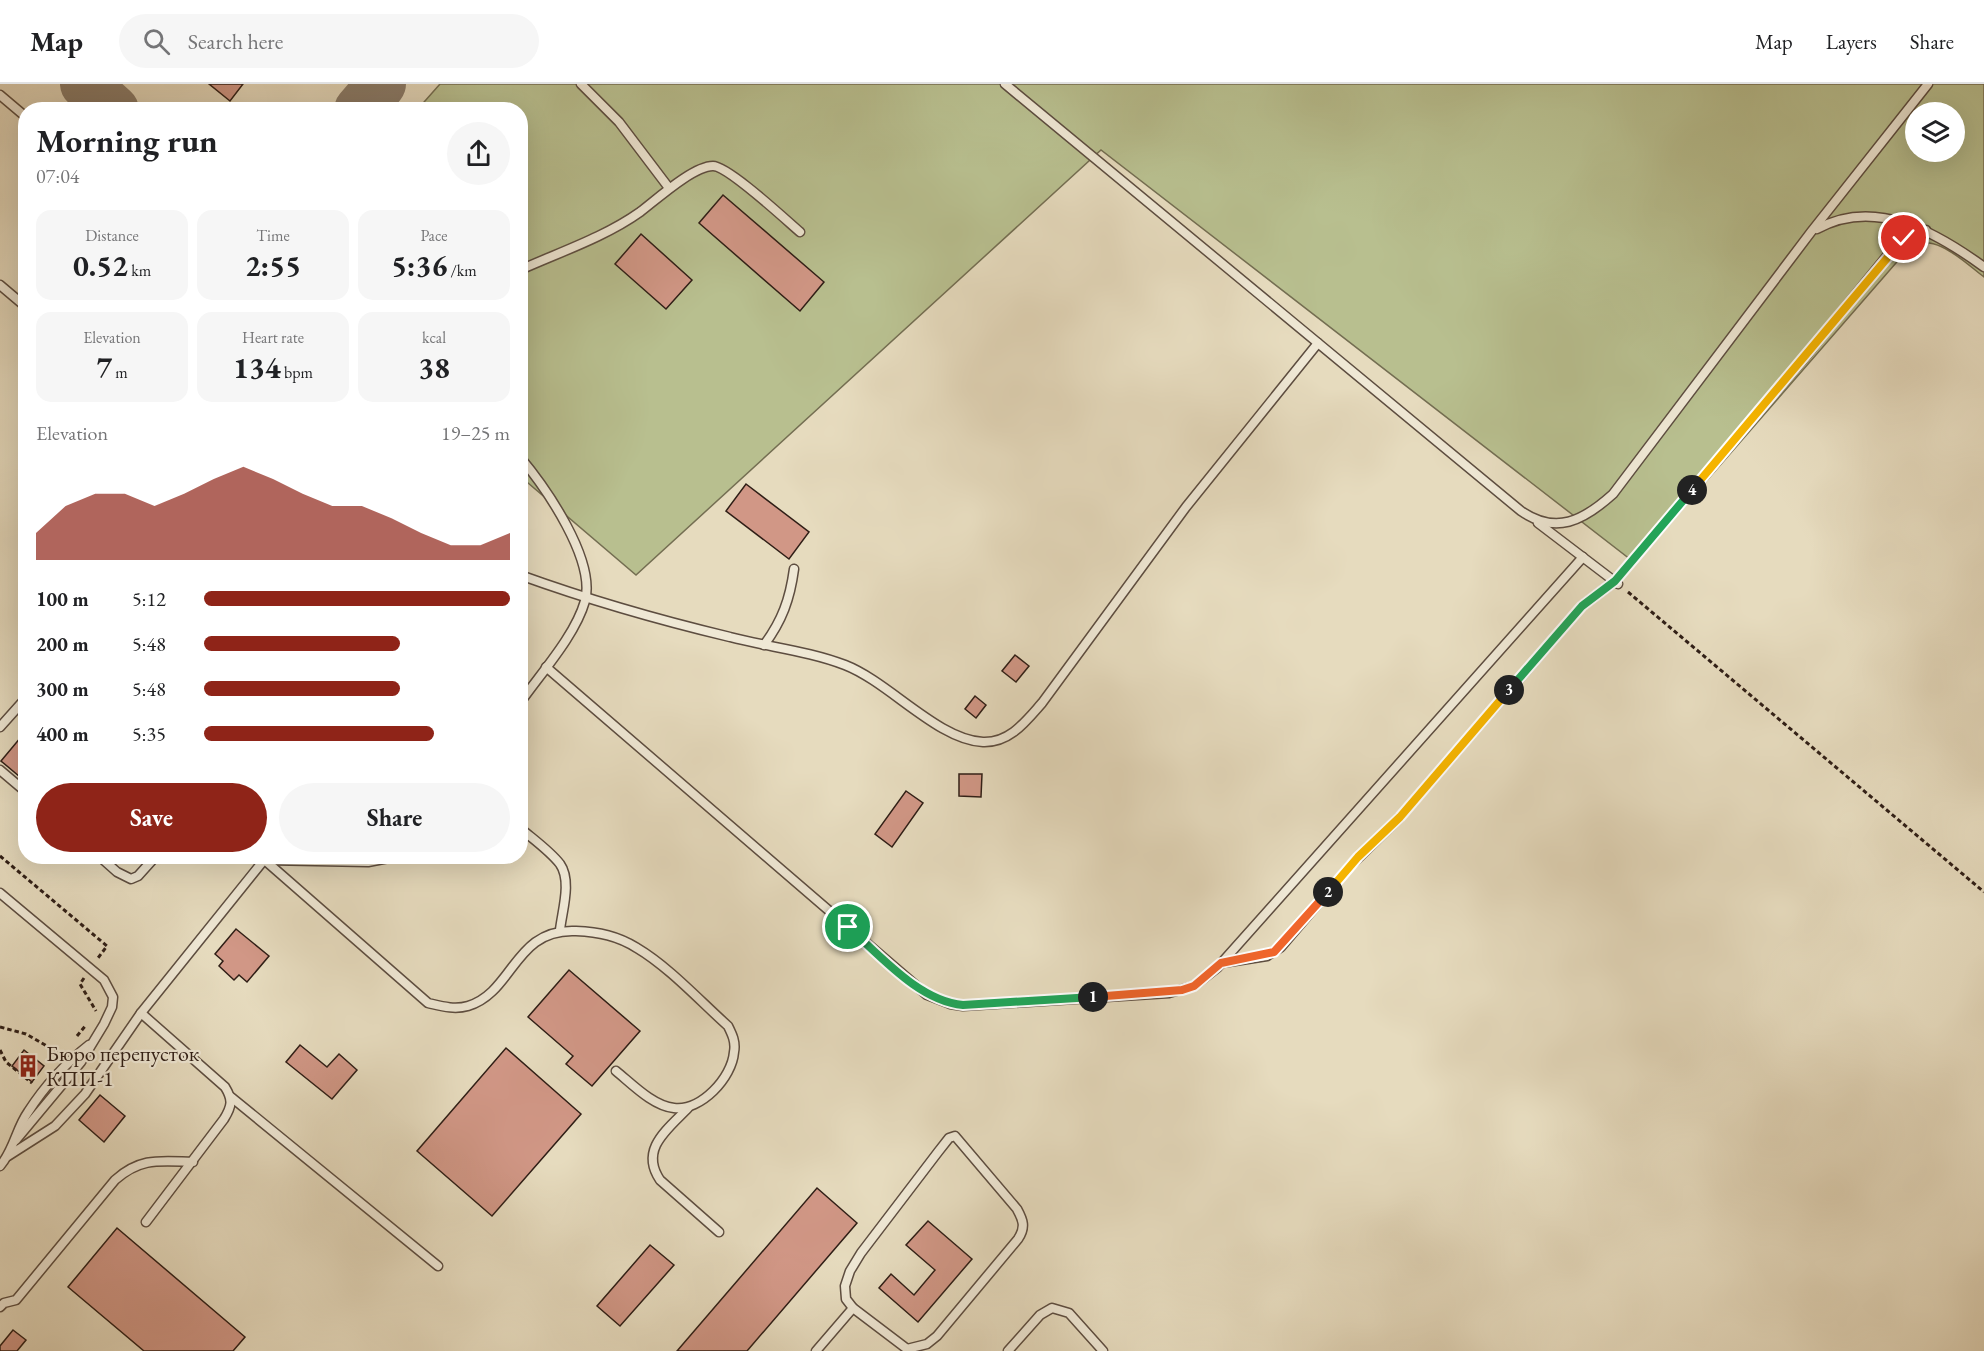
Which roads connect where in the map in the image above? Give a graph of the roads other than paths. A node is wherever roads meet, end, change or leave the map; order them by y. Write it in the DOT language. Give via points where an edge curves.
graph roads {
  1 [pos="581,84"];
  2 [pos="1005,84"];
  3 [pos="1928,84"];
  4 [pos="0,95"];
  5 [pos="18,110"];
  6 [pos="669,188"];
  7 [pos="1926,230"];
  8 [pos="800,232"];
  9 [pos="1811,232"];
  10 [pos="528,266"];
  11 [pos="1984,267"];
  12 [pos="0,285"];
  13 [pos="18,300"];
  14 [pos="1318,343"];
  15 [pos="528,467"];
  16 [pos="1535,520"];
  17 [pos="1583,557"];
  18 [pos="794,569"];
  19 [pos="528,578"];
  20 [pos="1617,583"];
  21 [pos="585,599"];
  22 [pos="764,645"];
  23 [pos="546,667"];
  24 [pos="528,692"];
  25 [pos="18,707"];
  26 [pos="0,727"];
  27 [pos="0,770"];
  28 [pos="18,785"];
  29 [pos="528,835"];
  30 [pos="108,864"];
  31 [pos="149,864"];
  32 [pos="257,864"];
  33 [pos="269,864"];
  34 [pos="0,893"];
  35 [pos="560,930"];
  36 [pos="1221,963"];
  37 [pos="141,1013"];
  38 [pos="616,1071"];
  39 [pos="231,1097"];
  40 [pos="688,1108"];
  41 [pos="9,1156"];
  42 [pos="193,1162"];
  43 [pos="0,1167"];
  44 [pos="146,1222"];
  45 [pos="719,1232"];
  46 [pos="438,1266"];
  47 [pos="0,1307"];
  48 [pos="853,1308"];
  49 [pos="816,1351"];
  50 [pos="1008,1351"];
  51 [pos="1103,1351"];
  1 -- 6 [label="lane" via="619,122"];
  2 -- 14 [label="lane"];
  3 -- 9 [label="lane"];
  4 -- 5 [label="lane"];
  6 -- 8 [label="lane" via="703,168 720,168"];
  6 -- 10 [label="lane" via="615,226"];
  7 -- 9 [label="lane" via="1896,221 1854,216 1837,219"];
  7 -- 11 [label="lane"];
  7 -- 20 [label="lane" via="1895,246"];
  9 -- 16 [label="lane" via="1613,495 1575,522"];
  12 -- 13 [label="lane"];
  14 -- 16 [label="lane"];
  14 -- 22 [label="lane" via="1186,507 1042,703 1009,735 995,741 968,739 935,723 863,673 822,658"];
  15 -- 21 [label="lane" via="550,496 581,557"];
  16 -- 17 [label="lane"];
  17 -- 20 [label="lane"];
  17 -- 36 [label="lane"];
  18 -- 22 [label="lane" via="784,615"];
  19 -- 21 [label="lane"];
  20 -- 36 [label="lane" via="1582,606 1400,817 1350,866 1281,947 1267,956"];
  21 -- 22 [label="lane"];
  21 -- 23 [label="lane" via="568,635"];
  23 -- 24 [label="lane"];
  23 -- 36 [label="lane" via="927,995 963,1005 1169,993 1194,986"];
  25 -- 26 [label="lane"];
  27 -- 28 [label="lane"];
  29 -- 35 [label="lane" via="560,864 564,875"];
  30 -- 31 [label="lane" via="131,879"];
  32 -- 37 [label="lane"];
  33 -- 35 [label="lane" via="428,1003 448,1008 469,1005 486,996 533,944"];
  34 -- 41 [label="lane" via="104,980 113,997 110,1013 81,1062 16,1140"];
  35 -- 40 [label="lane" via="602,933 639,949 728,1026 735,1053 730,1069 699,1103"];
  37 -- 39 [label="lane" via="225,1087"];
  37 -- 41 [label="lane" via="85,1094 56,1126"];
  38 -- 40 [label="lane" via="660,1104"];
  39 -- 42 [label="lane" via="231,1108"];
  39 -- 46 [label="lane"];
  40 -- 45 [label="lane" via="654,1147 653,1171"];
  41 -- 43 [label="lane"];
  42 -- 44 [label="lane"];
  42 -- 47 [label="lane" via="154,1161 128,1169 16,1300"];
  48 -- 48 [label="lane" via="903,1347 917,1349 937,1336 1021,1234 1024,1224 1017,1209 955,1136 938,1152 850,1271 845,1294"];
  48 -- 49 [label="lane"];
  50 -- 51 [label="lane" via="1040,1314 1052,1308 1068,1313"];
}
